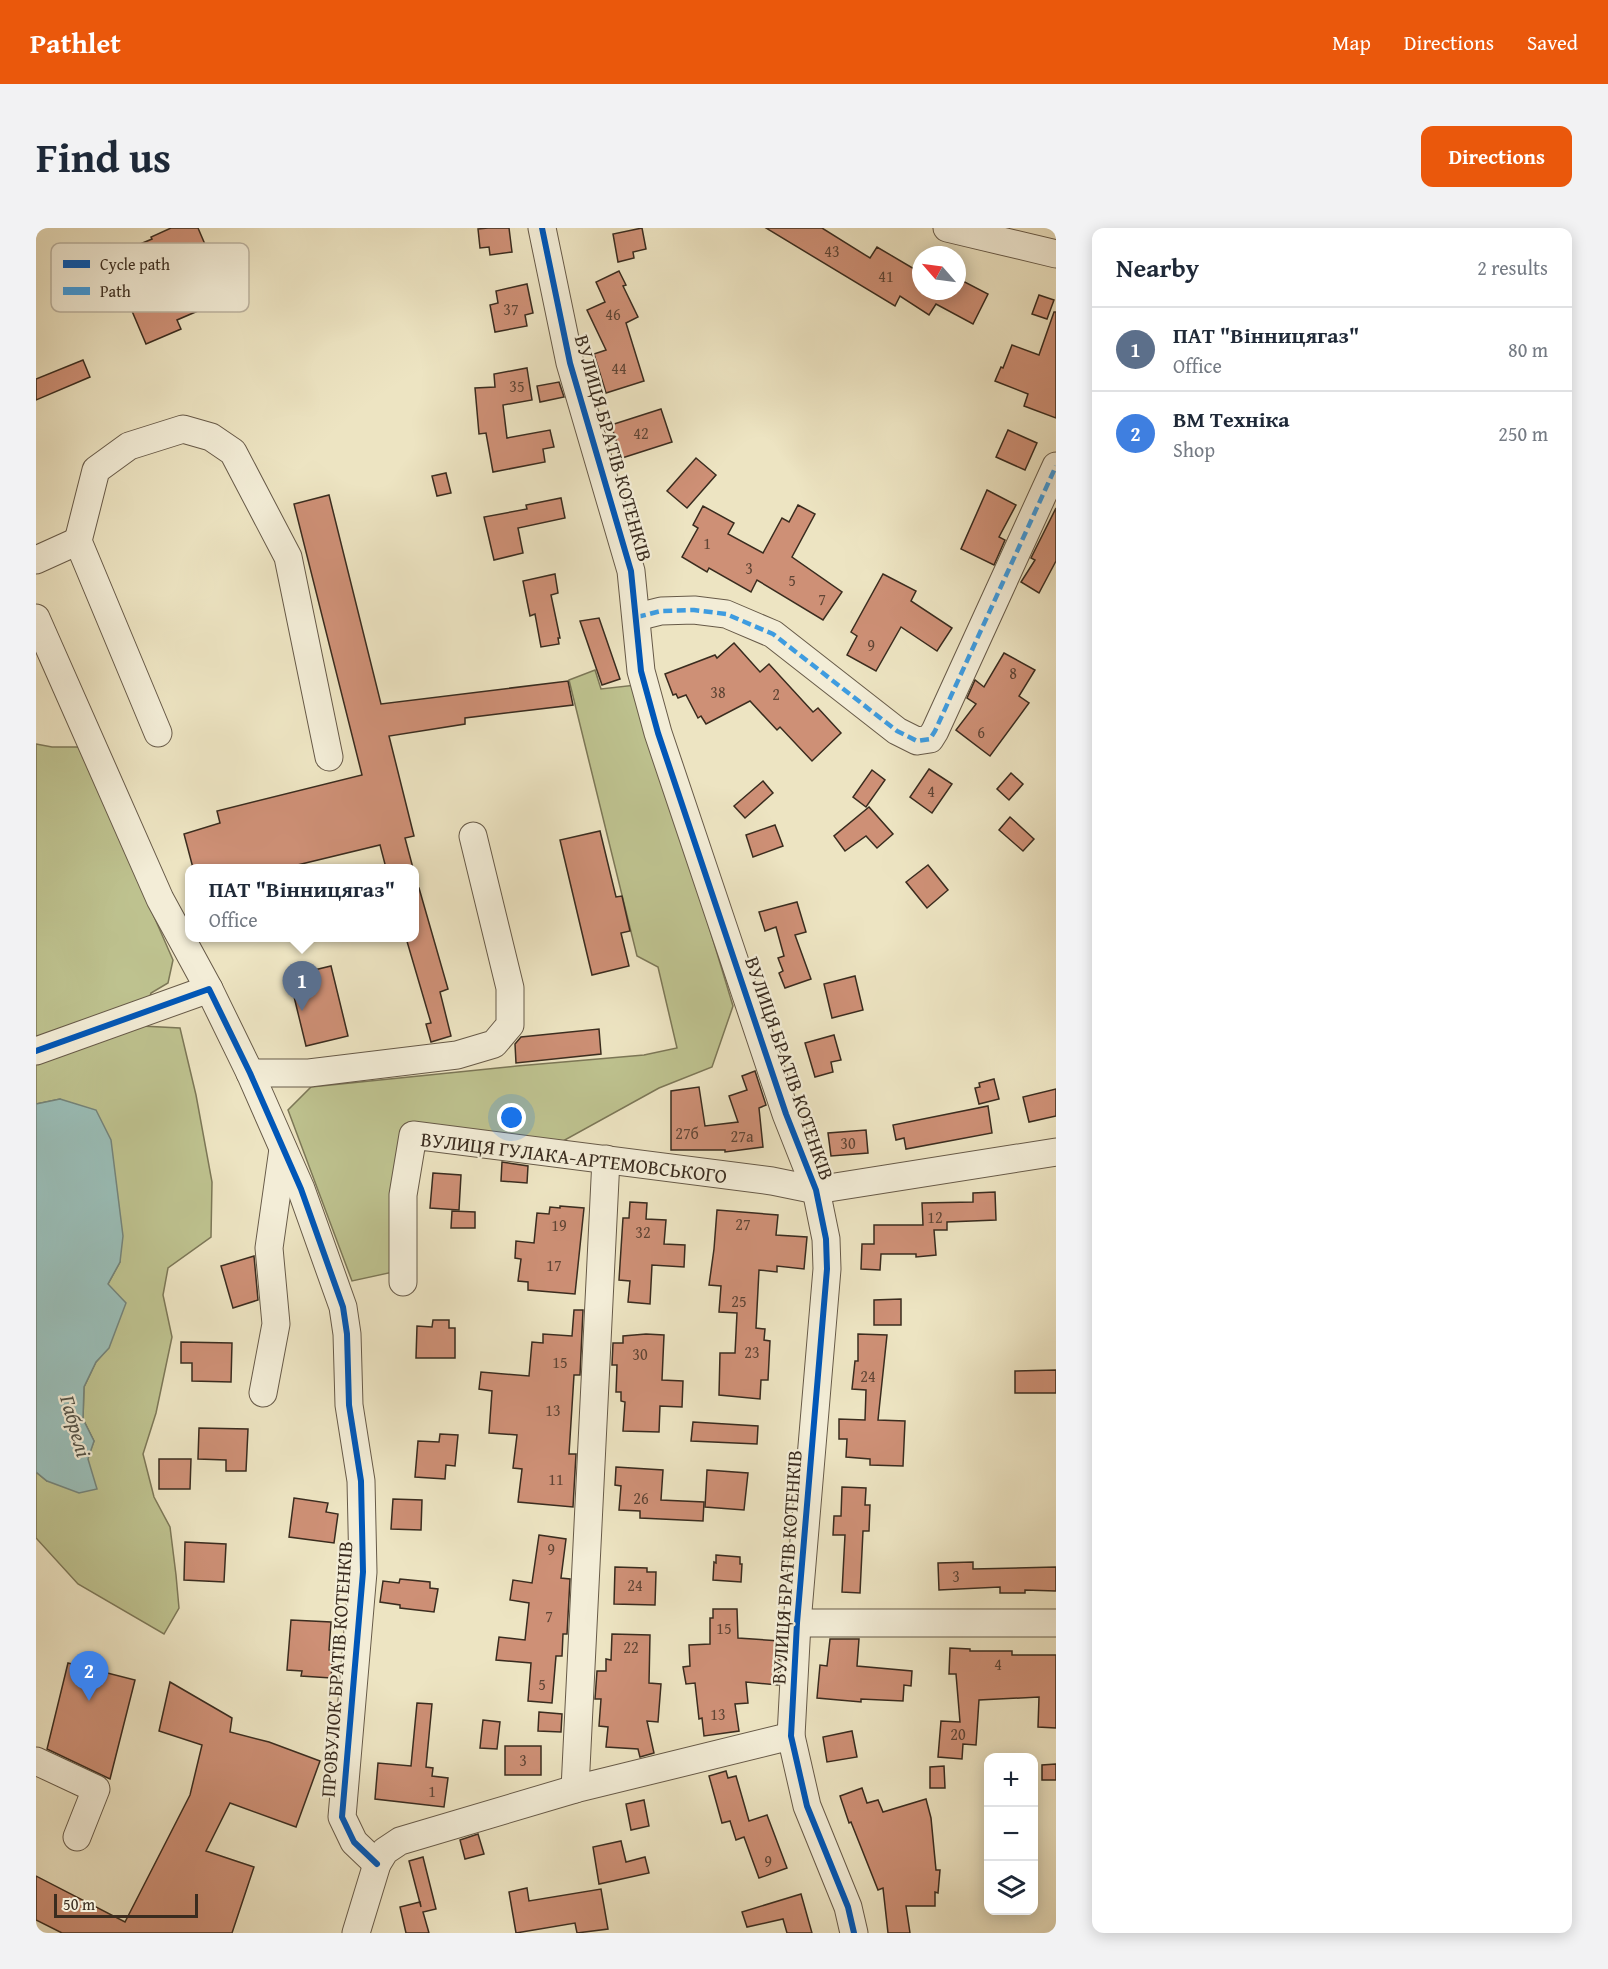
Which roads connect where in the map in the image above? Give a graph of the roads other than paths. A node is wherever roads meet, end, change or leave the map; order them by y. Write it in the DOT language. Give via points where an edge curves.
graph roads {
  1 [pos="542,228"];
  2 [pos="947,228"];
  3 [pos="1056,254"];
  4 [pos="1056,466"];
  5 [pos="78,541"];
  6 [pos="36,560"];
  7 [pos="637,617"];
  8 [pos="36,618"];
  9 [pos="158,733"];
  10 [pos="329,758"];
  11 [pos="473,836"];
  12 [pos="209,989"];
  13 [pos="36,1051"];
  14 [pos="250,1073"];
  15 [pos="283,1149"];
  16 [pos="1056,1152"];
  17 [pos="606,1159"];
  18 [pos="816,1190"];
  19 [pos="403,1282"];
  20 [pos="263,1393"];
  21 [pos="797,1623"];
  22 [pos="1056,1623"];
  23 [pos="790,1736"];
  24 [pos="36,1761"];
  25 [pos="575,1789"];
  26 [pos="77,1837"];
  27 [pos="377,1864"];
  28 [pos="356,1933"];
  29 [pos="854,1933"];
  1 -- 7 [label="street, ВУЛИЦЯ БРАТІВ КОТЕНКІВ" via="570,363 632,571"];
  2 -- 3 [label="street"];
  4 -- 7 [label="street" via="930,739 917,741 897,731 773,634 726,615 694,610"];
  5 -- 6 [label="street"];
  5 -- 9 [label="street"];
  5 -- 10 [label="street" via="96,470 129,446 183,429 211,437 233,452 288,557"];
  7 -- 18 [label="street, ВУЛИЦЯ БРАТІВ КОТЕНКІВ" via="640,671 658,733 786,1114"];
  8 -- 12 [label="street, ПРОВУЛОК БРАТІВ КОТЕНКІВ" via="160,899"];
  11 -- 14 [label="street" via="510,988 510,1024 494,1044 457,1055 309,1073"];
  12 -- 13 [label="street"];
  12 -- 14 [label="street, ПРОВУЛОК БРАТІВ КОТЕНКІВ"];
  14 -- 15 [label="street, ПРОВУЛОК БРАТІВ КОТЕНКІВ"];
  15 -- 20 [label="street" via="269,1248 276,1324"];
  15 -- 27 [label="street, ПРОВУЛОК БРАТІВ КОТЕНКІВ" via="342,1307 347,1334 349,1405 361,1481 363,1572 342,1817 354,1842"];
  16 -- 18 [label="street, ВУЛИЦЯ ГУЛАКА-АРТЕМОВСЬКОГО"];
  17 -- 18 [label="street, ВУЛИЦЯ ГУЛАКА-АРТЕМОВСЬКОГО"];
  17 -- 19 [label="street, ВУЛИЦЯ ГУЛАКА-АРТЕМОВСЬКОГО" via="413,1135 403,1196"];
  17 -- 25 [label="street"];
  18 -- 21 [label="street, ВУЛИЦЯ БРАТІВ КОТЕНКІВ" via="826,1239 827,1269"];
  21 -- 22 [label="street"];
  21 -- 23 [label="street, ВУЛИЦЯ БРАТІВ КОТЕНКІВ"];
  23 -- 25 [label="street"];
  23 -- 29 [label="street, ВУЛИЦЯ БРАТІВ КОТЕНКІВ" via="807,1806 848,1907"];
  24 -- 26 [label="street" via="96,1789"];
  25 -- 27 [label="street" via="400,1840 385,1851"];
  27 -- 28 [label="street"];
}
